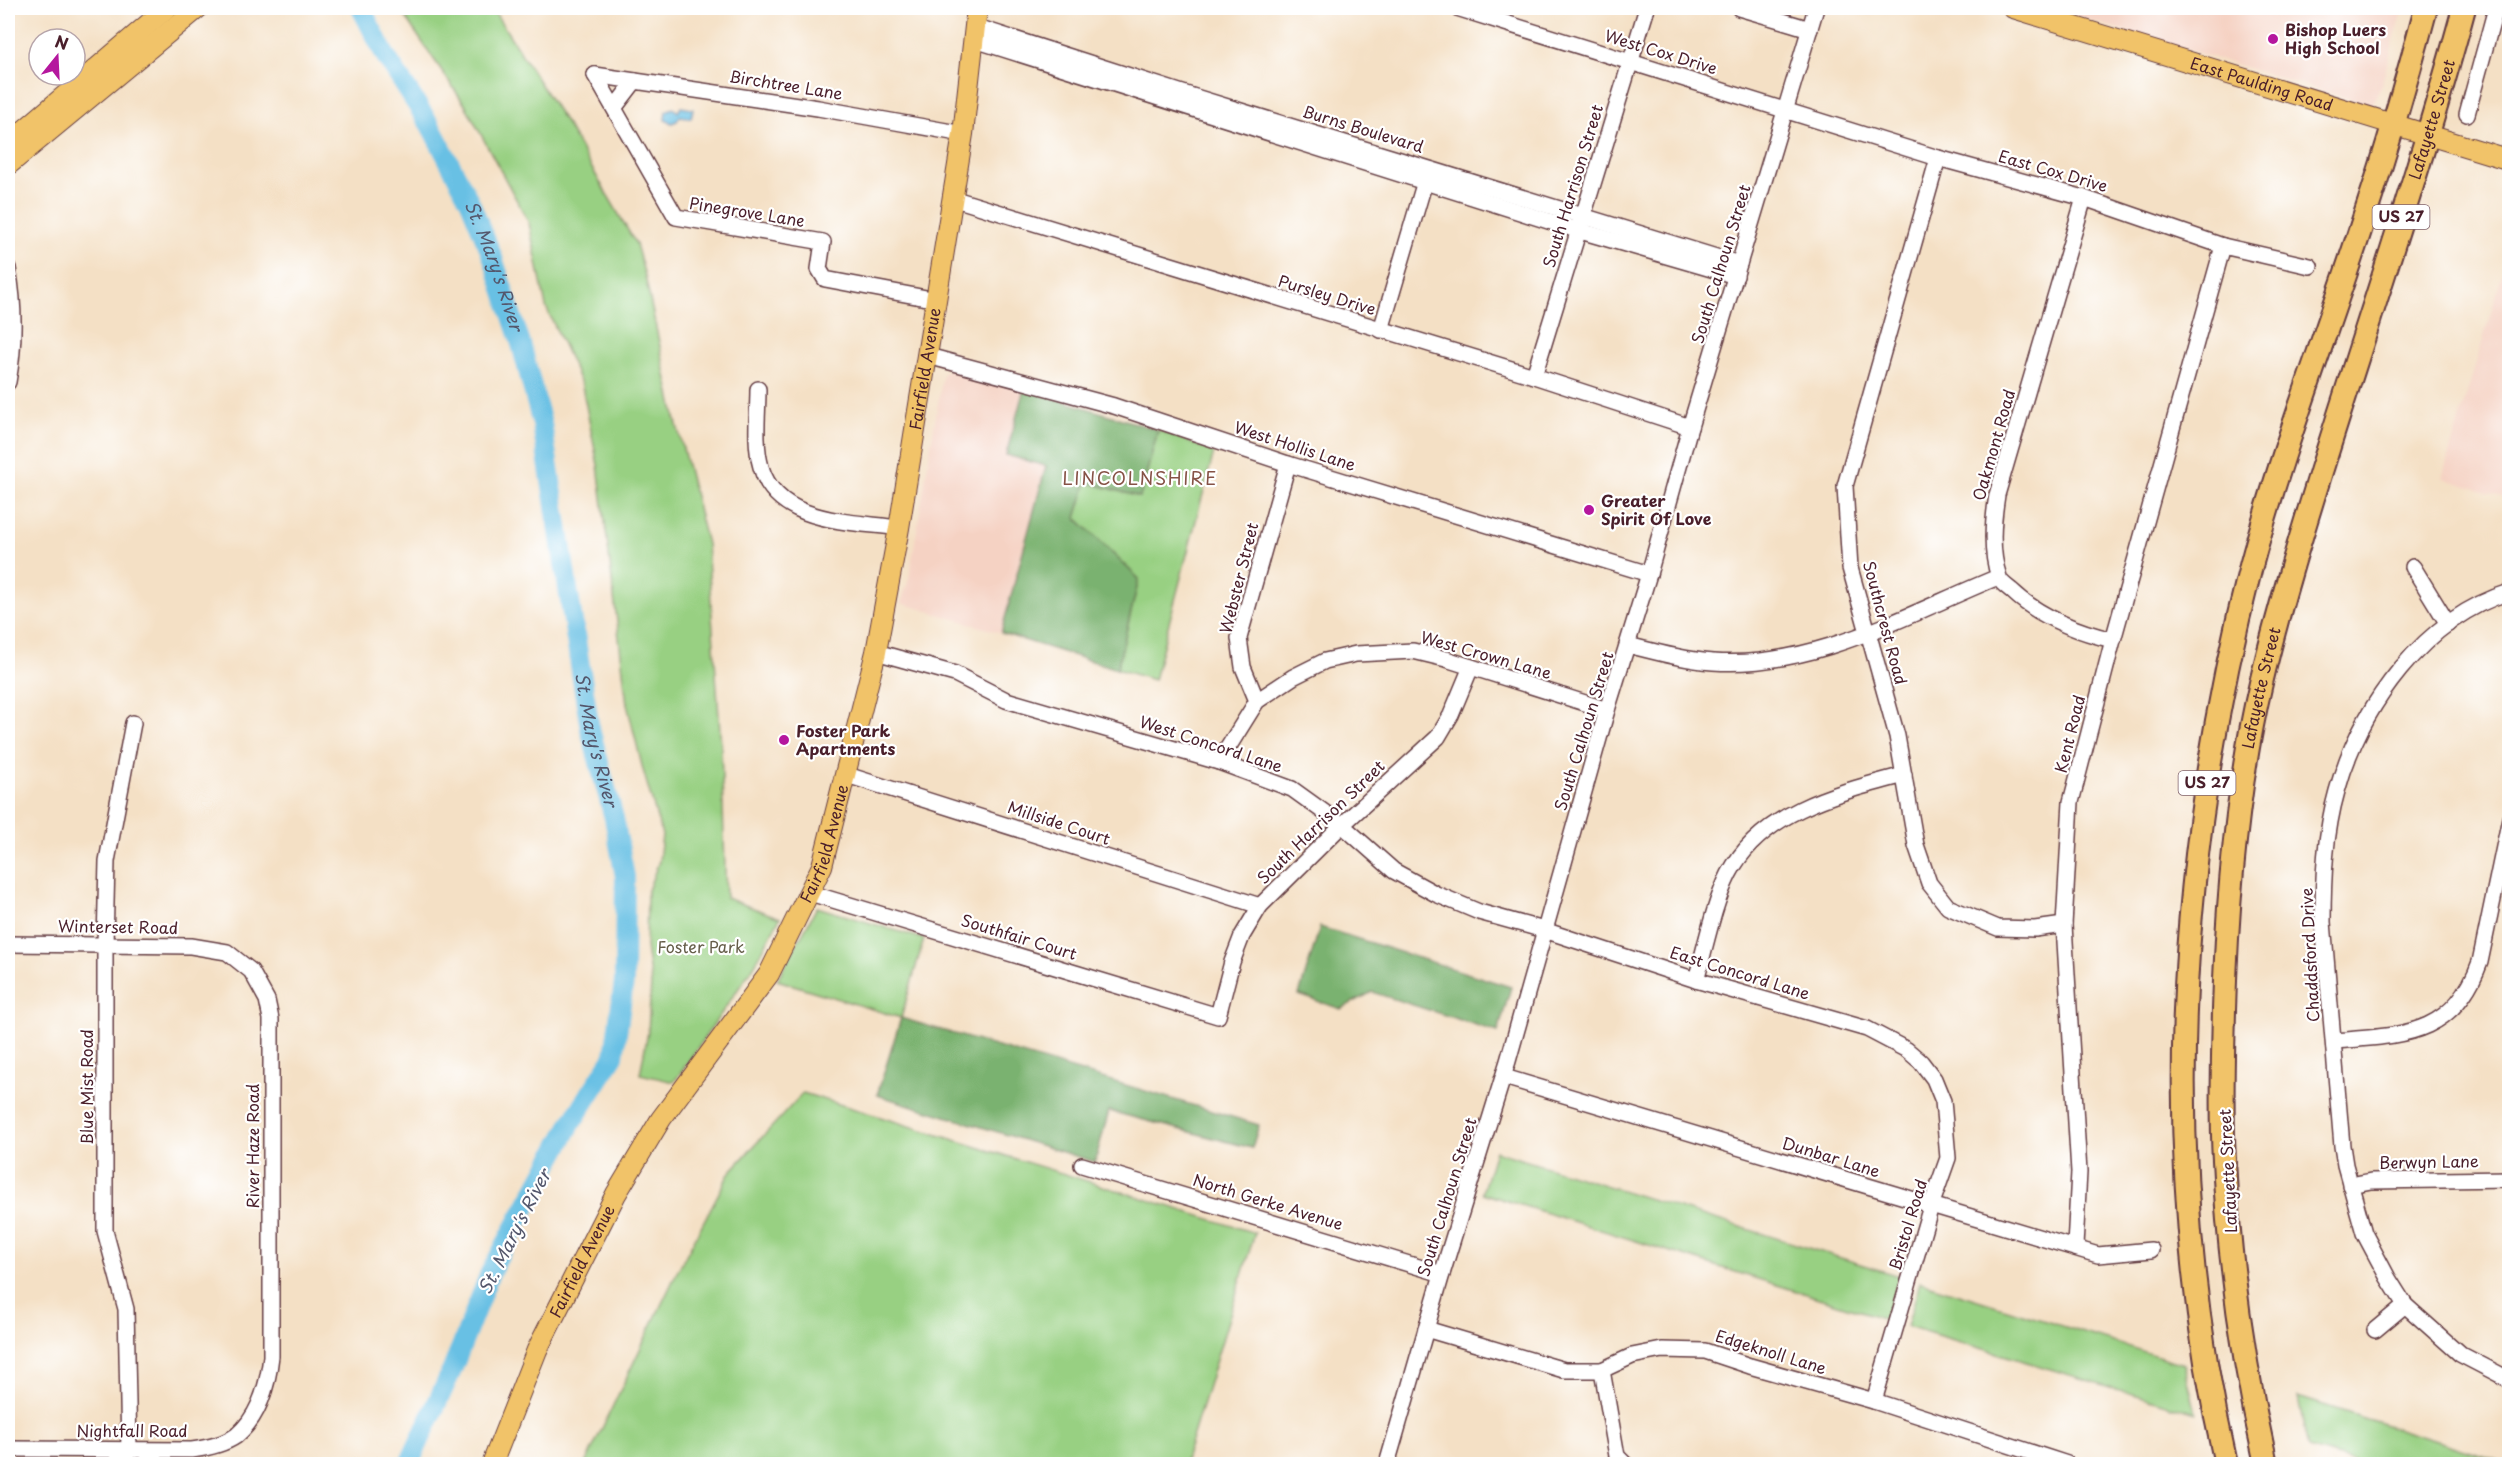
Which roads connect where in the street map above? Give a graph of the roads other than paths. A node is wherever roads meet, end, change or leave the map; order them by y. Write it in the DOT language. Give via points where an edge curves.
graph roads {
  1 [pos="167,8"];
  2 [pos="198,8"];
  3 [pos="1457,8"];
  4 [pos="1647,8"];
  5 [pos="1739,8"];
  6 [pos="1816,8"];
  7 [pos="2013,8"];
  8 [pos="2426,8"];
  9 [pos="2464,8"];
  10 [pos="2496,8"];
  11 [pos="2510,12"];
  12 [pos="976,25"];
  13 [pos="1810,29"];
  14 [pos="1631,61"];
  15 [pos="595,75"];
  16 [pos="635,81"];
  17 [pos="615,107"];
  18 [pos="1786,110"];
  19 [pos="2467,114"];
  20 [pos="2392,124"];
  21 [pos="963,134"];
  22 [pos="2427,135"];
  23 [pos="8,144"];
  24 [pos="1938,158"];
  25 [pos="2510,160"];
  26 [pos="8,165"];
  27 [pos="1427,175"];
  28 [pos="952,198"];
  29 [pos="2084,198"];
  30 [pos="1579,223"];
  31 [pos="2223,246"];
  32 [pos="2310,266"];
  33 [pos="8,268"];
  34 [pos="1737,270"];
  35 [pos="937,300"];
  36 [pos="1382,330"];
  37 [pos="928,356"];
  38 [pos="1534,376"];
  39 [pos="8,382"];
  40 [pos="758,389"];
  41 [pos="1690,427"];
  42 [pos="1288,464"];
  43 [pos="899,528"];
  44 [pos="2414,567"];
  45 [pos="1650,574"];
  46 [pos="1998,577"];
  47 [pos="2510,592"];
  48 [pos="2448,624"];
  49 [pos="1868,632"];
  50 [pos="2113,640"];
  51 [pos="1628,645"];
  52 [pos="876,652"];
  53 [pos="1471,667"];
  54 [pos="1257,701"];
  55 [pos="1607,710"];
  56 [pos="133,723"];
  57 [pos="1219,762"];
  58 [pos="847,775"];
  59 [pos="1904,775"];
  60 [pos="2510,818"];
  61 [pos="1342,825"];
  62 [pos="810,892"];
  63 [pos="1260,906"];
  64 [pos="2064,925"];
  65 [pos="1544,930"];
  66 [pos="8,944"];
  67 [pos="105,944"];
  68 [pos="226,952"];
  69 [pos="1696,980"];
  70 [pos="1218,1016"];
  71 [pos="2334,1041"];
  72 [pos="1921,1062"];
  73 [pos="1504,1077"];
  74 [pos="1082,1165"];
  75 [pos="2510,1179"];
  76 [pos="2350,1185"];
  77 [pos="1931,1206"];
  78 [pos="2076,1246"];
  79 [pos="2151,1250"];
  80 [pos="1442,1274"];
  81 [pos="2405,1305"];
  82 [pos="1426,1329"];
  83 [pos="2375,1330"];
  84 [pos="271,1356"];
  85 [pos="1602,1370"];
  86 [pos="2510,1380"];
  87 [pos="1874,1401"];
  88 [pos="8,1449"];
  89 [pos="129,1449"];
  90 [pos="492,1464"];
  91 [pos="1387,1464"];
  92 [pos="1625,1464"];
  93 [pos="2067,1464"];
  94 [pos="2226,1464"];
  95 [pos="2266,1464"];
  1 -- 23 [label="main road"];
  2 -- 26 [label="main road"];
  3 -- 14 [label="street, West Cox Drive"];
  4 -- 14 [label="street, South Harrison Street"];
  5 -- 13 [label="street"];
  6 -- 13 [label="street, South Calhoun Street"];
  7 -- 20 [label="main road, East Paulding Road"];
  8 -- 20 [label="highway, US 27"];
  9 -- 22 [label="highway, Lafayette Street / US 27"];
  10 -- 11 [label="street"];
  10 -- 19 [label="street"];
  12 -- 21 [label="main road, Fairfield Avenue"];
  12 -- 27 [label="street, Burns Boulevard" via="1187,109"];
  13 -- 18 [label="street, South Calhoun Street"];
  14 -- 18 [label="street, West Cox Drive"];
  14 -- 30 [label="street, South Harrison Street"];
  15 -- 16 [label="street, Birchtree Lane"];
  15 -- 17 [label="street, Pinegrove Lane"];
  16 -- 17 [label="street"];
  16 -- 21 [label="street, Birchtree Lane"];
  17 -- 35 [label="street, Pinegrove Lane" via="676,217 823,242 819,269 825,279"];
  18 -- 24 [label="street, East Cox Drive"];
  18 -- 34 [label="street, South Calhoun Street"];
  20 -- 22 [label="main road, East Paulding Road"];
  20 -- 94 [label="highway, US 27" via="2252,562 2226,672 2197,855 2186,961 2184,1162 2197,1294"];
  21 -- 28 [label="main road, Fairfield Avenue"];
  22 -- 25 [label="main road, East Paulding Road"];
  22 -- 95 [label="highway, Lafayette Street / US 27" via="2290,573 2261,685 2232,860 2225,964 2224,1160 2236,1290"];
  24 -- 29 [label="street, East Cox Drive"];
  24 -- 49 [label="street, Southcrest Road" via="1845,486 1850,568"];
  27 -- 30 [label="street, Burns Boulevard"];
  27 -- 36 [label="street"];
  28 -- 35 [label="main road, Fairfield Avenue"];
  28 -- 36 [label="street, Pursley Drive"];
  29 -- 31 [label="street, East Cox Drive"];
  29 -- 46 [label="street, Oakmont Road" via="1997,495 1993,520"];
  30 -- 34 [label="street, Burns Boulevard"];
  30 -- 38 [label="street, South Harrison Street"];
  31 -- 32 [label="street, East Cox Drive"];
  31 -- 50 [label="street, Kent Road"];
  33 -- 39 [label="street" via="14,300"];
  34 -- 41 [label="street, South Calhoun Street"];
  35 -- 37 [label="main road, Fairfield Avenue"];
  36 -- 38 [label="street, Pursley Drive"];
  37 -- 42 [label="street, West Hollis Lane" via="1114,406"];
  37 -- 43 [label="main road, Fairfield Avenue"];
  38 -- 41 [label="street, Pursley Drive"];
  40 -- 43 [label="street" via="758,455 768,484 778,497 809,514"];
  41 -- 45 [label="street, South Calhoun Street"];
  42 -- 45 [label="street, West Hollis Lane"];
  42 -- 54 [label="street, Webster Street" via="1239,638 1243,667"];
  43 -- 52 [label="main road, Fairfield Avenue"];
  44 -- 48 [label="street"];
  45 -- 51 [label="street, South Calhoun Street"];
  46 -- 49 [label="street"];
  46 -- 50 [label="street" via="2017,597 2058,623"];
  47 -- 48 [label="street, Chaddsford Drive"];
  48 -- 71 [label="street, Chaddsford Drive" via="2416,652 2386,688 2355,743 2337,791 2323,891"];
  49 -- 51 [label="street" via="1787,658 1739,663 1687,659"];
  49 -- 59 [label="street, Southcrest Road"];
  50 -- 64 [label="street, Kent Road" via="2071,802"];
  51 -- 55 [label="street, South Calhoun Street"];
  52 -- 57 [label="street, West Concord Lane" via="955,674 1006,700"];
  52 -- 58 [label="main road, Fairfield Avenue"];
  53 -- 54 [label="street, West Crown Lane" via="1413,651 1356,654 1325,662 1293,677"];
  53 -- 55 [label="street, West Crown Lane"];
  53 -- 61 [label="street, South Harrison Street" via="1438,737"];
  54 -- 57 [label="street, West Crown Lane"];
  55 -- 65 [label="street, South Calhoun Street"];
  56 -- 67 [label="street, Blue Mist Road" via="107,861"];
  57 -- 61 [label="street, West Concord Lane" via="1292,789"];
  58 -- 62 [label="main road, Fairfield Avenue" via="822,866"];
  58 -- 63 [label="street, Millside Court"];
  59 -- 64 [label="street, Southcrest Road" via="1916,845 1929,883 1948,907 1998,928"];
  59 -- 69 [label="street" via="1806,806 1761,835 1729,874"];
  60 -- 71 [label="street" via="2480,962 2460,1000 2435,1021 2412,1032"];
  61 -- 63 [label="street, South Harrison Street"];
  61 -- 65 [label="street, West Concord Lane" via="1394,871 1436,894 1479,912"];
  62 -- 70 [label="street, Southfair Court"];
  62 -- 90 [label="main road, Fairfield Avenue" via="769,974 661,1119 616,1194 537,1350"];
  63 -- 70 [label="street, South Harrison Street" via="1232,962"];
  64 -- 78 [label="street, Kent Road" via="2079,1172"];
  65 -- 69 [label="street, East Concord Lane"];
  65 -- 73 [label="street, South Calhoun Street"];
  66 -- 67 [label="street, Winterset Road"];
  67 -- 68 [label="street, Winterset Road" via="191,946"];
  67 -- 89 [label="street, Blue Mist Road" via="105,1231 126,1310"];
  68 -- 84 [label="street, River Haze Road" via="250,971 267,1000 271,1019"];
  69 -- 72 [label="street, East Concord Lane" via="1868,1029"];
  71 -- 76 [label="street, Chaddsford Drive" via="2342,1146"];
  72 -- 77 [label="street, Bristol Road" via="1943,1101 1948,1158"];
  73 -- 77 [label="street, Dunbar Lane"];
  73 -- 80 [label="street, South Calhoun Street"];
  74 -- 80 [label="street, North Gerke Avenue"];
  75 -- 76 [label="street, Berwyn Lane" via="2371,1181"];
  76 -- 81 [label="street, Chaddsford Drive" via="2364,1233"];
  77 -- 78 [label="street, Dunbar Lane"];
  77 -- 87 [label="street, Bristol Road"];
  78 -- 79 [label="street, Dunbar Lane" via="2098,1255"];
  80 -- 82 [label="street, South Calhoun Street"];
  81 -- 83 [label="street"];
  81 -- 86 [label="street, Chaddsford Drive" via="2460,1354"];
  82 -- 85 [label="street, Edgeknoll Lane" via="1564,1370"];
  82 -- 91 [label="street, South Calhoun Street"];
  84 -- 89 [label="street, Nightfall Road" via="265,1392 236,1436 216,1446 192,1450"];
  85 -- 87 [label="street, Edgeknoll Lane" via="1632,1356 1662,1350 1705,1351"];
  85 -- 92 [label="street" via="1617,1456"];
  87 -- 93 [label="street, Edgeknoll Lane"];
  88 -- 89 [label="street, Nightfall Road"];
}
